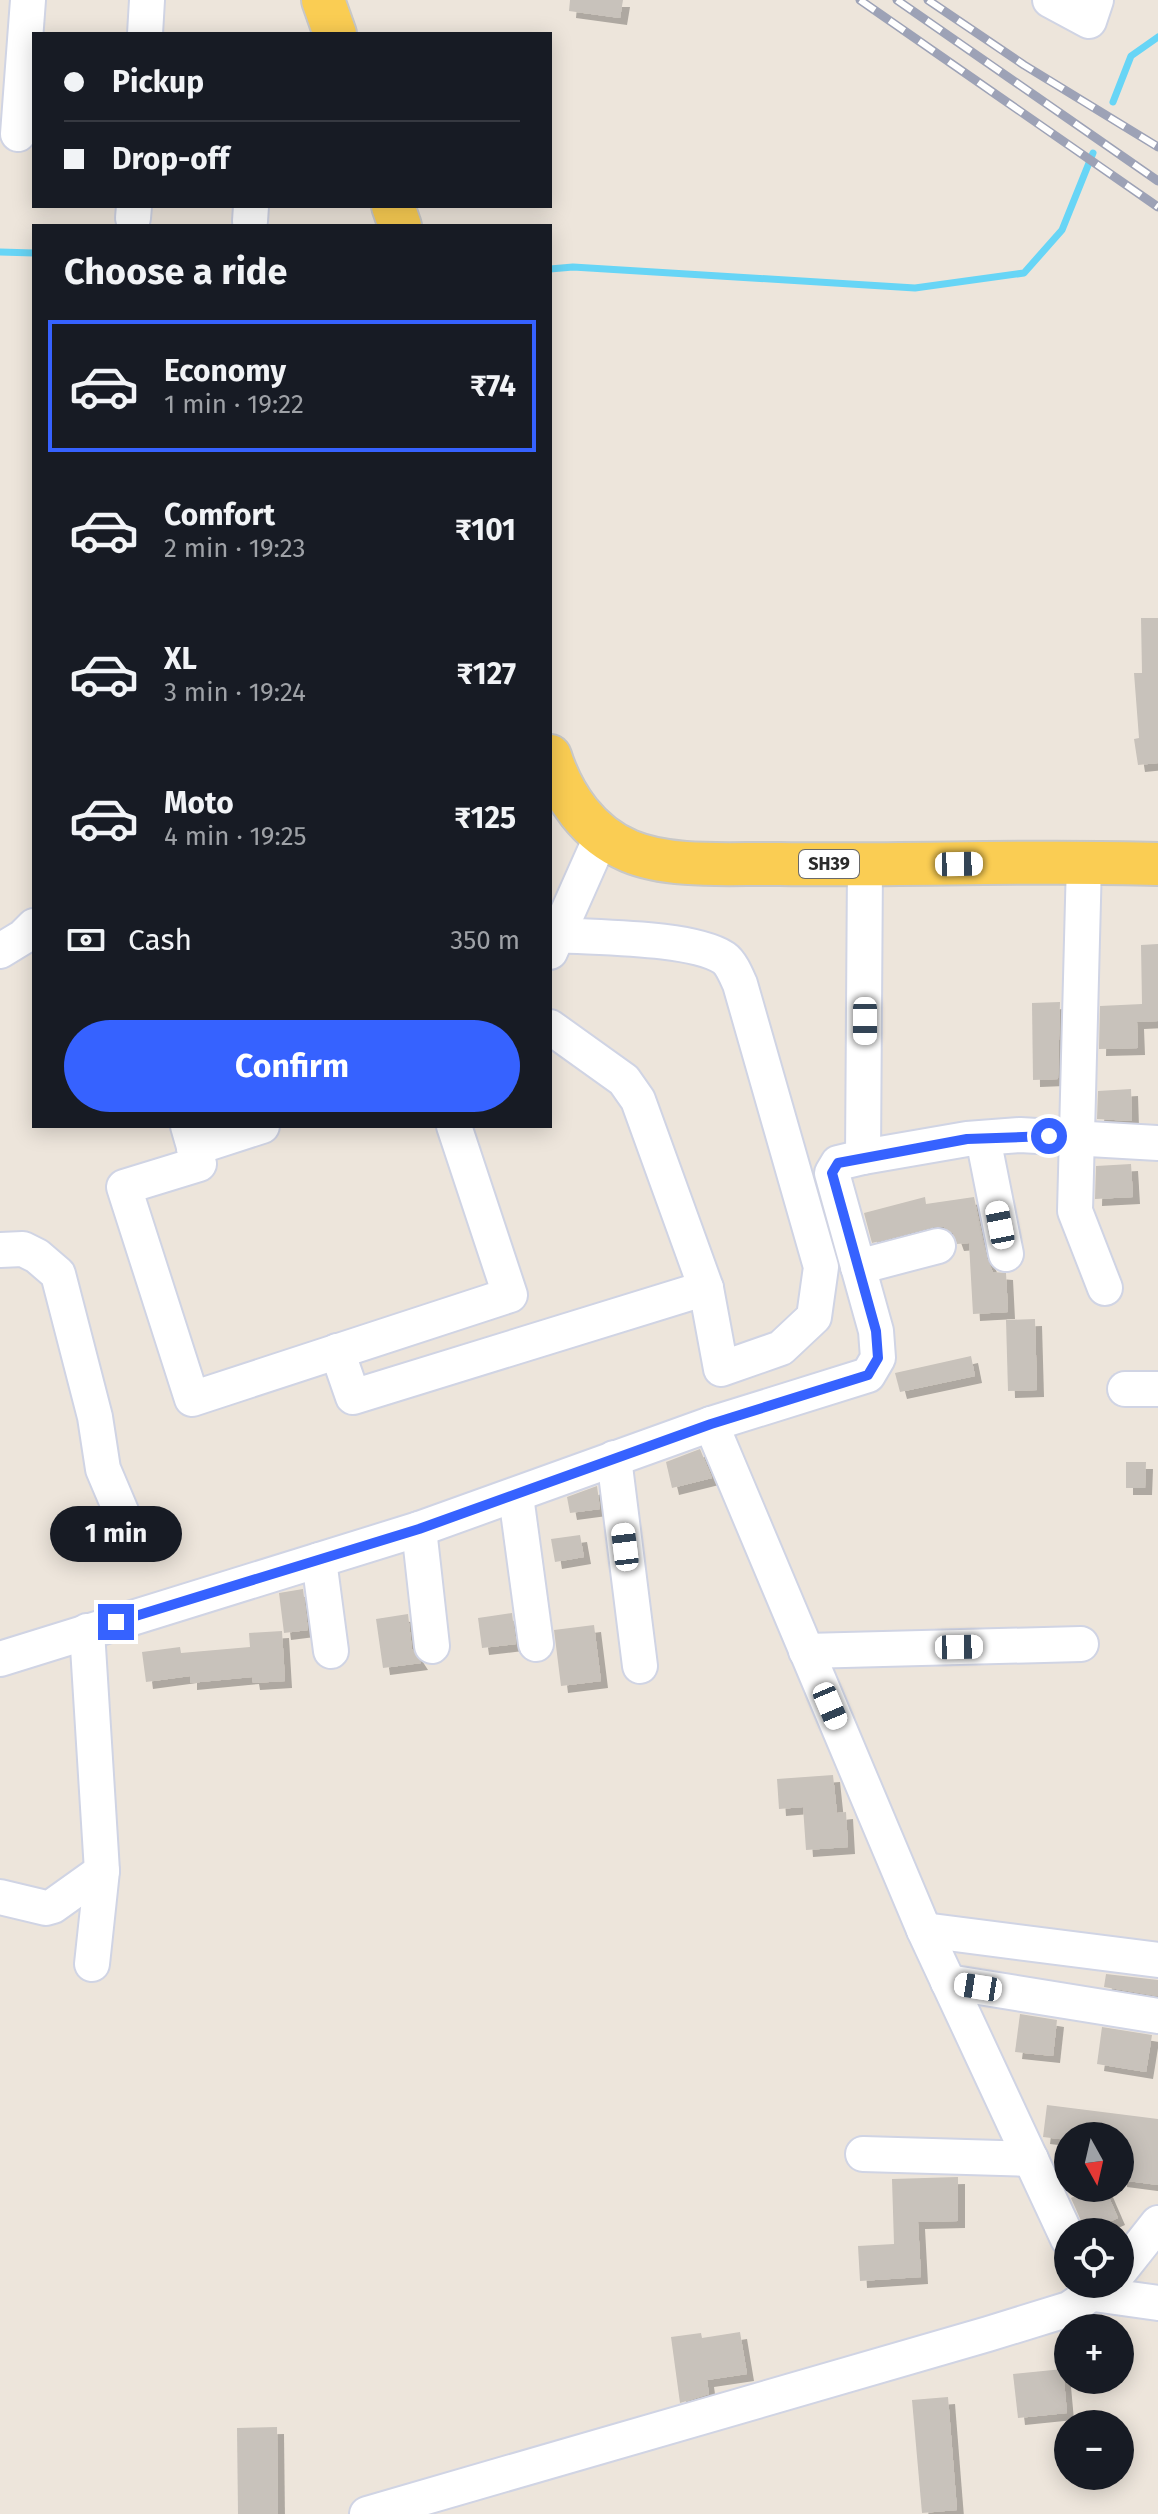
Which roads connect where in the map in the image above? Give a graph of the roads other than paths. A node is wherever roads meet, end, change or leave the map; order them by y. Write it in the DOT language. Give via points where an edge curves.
graph roads {
  1 [pos="28,0"];
  2 [pos="147,0"];
  3 [pos="323,0"];
  4 [pos="1050,0"];
  5 [pos="1096,0"];
  6 [pos="145,32"];
  7 [pos="334,32"];
  8 [pos="18,134"];
  9 [pos="552,762"];
  10 [pos="602,835"];
  11 [pos="1084,862"];
  12 [pos="1158,864"];
  13 [pos="865,865"];
  14 [pos="32,928"];
  15 [pos="553,939"];
  16 [pos="0,951"];
  17 [pos="552,1028"];
  18 [pos="249,1128"];
  19 [pos="455,1128"];
  20 [pos="191,1137"];
  21 [pos="1078,1137"];
  22 [pos="983,1138"];
  23 [pos="1158,1143"];
  24 [pos="863,1157"];
  25 [pos="938,1246"];
  26 [pos="0,1250"];
  27 [pos="1006,1254"];
  28 [pos="858,1267"];
  29 [pos="706,1288"];
  30 [pos="1105,1288"];
  31 [pos="337,1351"];
  32 [pos="711,1424"];
  33 [pos="614,1458"];
  34 [pos="516,1496"];
  35 [pos="128,1528"];
  36 [pos="419,1529"];
  37 [pos="319,1560"];
  38 [pos="87,1631"];
  39 [pos="536,1644"];
  40 [pos="1081,1644"];
  41 [pos="432,1646"];
  42 [pos="331,1651"];
  43 [pos="806,1651"];
  44 [pos="0,1659"];
  45 [pos="640,1666"];
  46 [pos="102,1871"];
  47 [pos="0,1897"];
  48 [pos="924,1930"];
  49 [pos="1158,1960"];
  50 [pos="92,1964"];
  51 [pos="948,1982"];
  52 [pos="1158,2016"];
  53 [pos="863,2154"];
  54 [pos="1031,2159"];
  55 [pos="1058,2218"];
  56 [pos="1158,2223"];
  57 [pos="1134,2253"];
  58 [pos="1134,2297"];
  59 [pos="1082,2298"];
  60 [pos="1158,2303"];
  61 [pos="367,2514"];
  1 -- 8 [label="street"];
  2 -- 6 [label="street"];
  3 -- 7 [label="main road"];
  4 -- 5 [label="street" via="1089,21"];
  9 -- 10 [label="main road, SH39" via="588,824"];
  10 -- 13 [label="main road, SH39" via="648,858"];
  10 -- 15 [label="street"];
  11 -- 12 [label="main road, SH39"];
  11 -- 13 [label="main road, SH39"];
  11 -- 21 [label="street"];
  13 -- 24 [label="street"];
  14 -- 16 [label="street"];
  15 -- 29 [label="street" via="670,943 707,950 727,959 740,984 821,1267 814,1317 781,1348 721,1369"];
  17 -- 29 [label="street" via="624,1080 638,1100"];
  18 -- 20 [label="street"];
  19 -- 31 [label="street" via="510,1295"];
  20 -- 31 [label="street" via="199,1164 124,1187 192,1399"];
  21 -- 22 [label="street"];
  21 -- 23 [label="street"];
  21 -- 30 [label="street" via="1075,1211"];
  22 -- 24 [label="street"];
  22 -- 27 [label="street"];
  24 -- 28 [label="street" via="838,1163 832,1173"];
  25 -- 28 [label="street"];
  26 -- 35 [label="street" via="23,1249 58,1274 103,1469"];
  28 -- 32 [label="street" via="876,1331 878,1358 868,1375"];
  29 -- 31 [label="street" via="353,1397"];
  32 -- 33 [label="street"];
  32 -- 43 [label="street"];
  33 -- 34 [label="street"];
  33 -- 45 [label="street"];
  34 -- 36 [label="street"];
  34 -- 39 [label="street"];
  36 -- 37 [label="street"];
  36 -- 41 [label="street"];
  37 -- 38 [label="street"];
  37 -- 42 [label="street"];
  38 -- 44 [label="street"];
  38 -- 46 [label="street"];
  40 -- 43 [label="street"];
  43 -- 48 [label="street"];
  46 -- 47 [label="street" via="46,1908"];
  46 -- 50 [label="street"];
  48 -- 49 [label="street"];
  48 -- 51 [label="street"];
  51 -- 52 [label="street"];
  51 -- 54 [label="street"];
  53 -- 54 [label="street"];
  54 -- 55 [label="street"];
  56 -- 57 [label="street"];
  58 -- 60 [label="street"];
  59 -- 61 [label="street" via="1069,2309 988,2334"];
}
